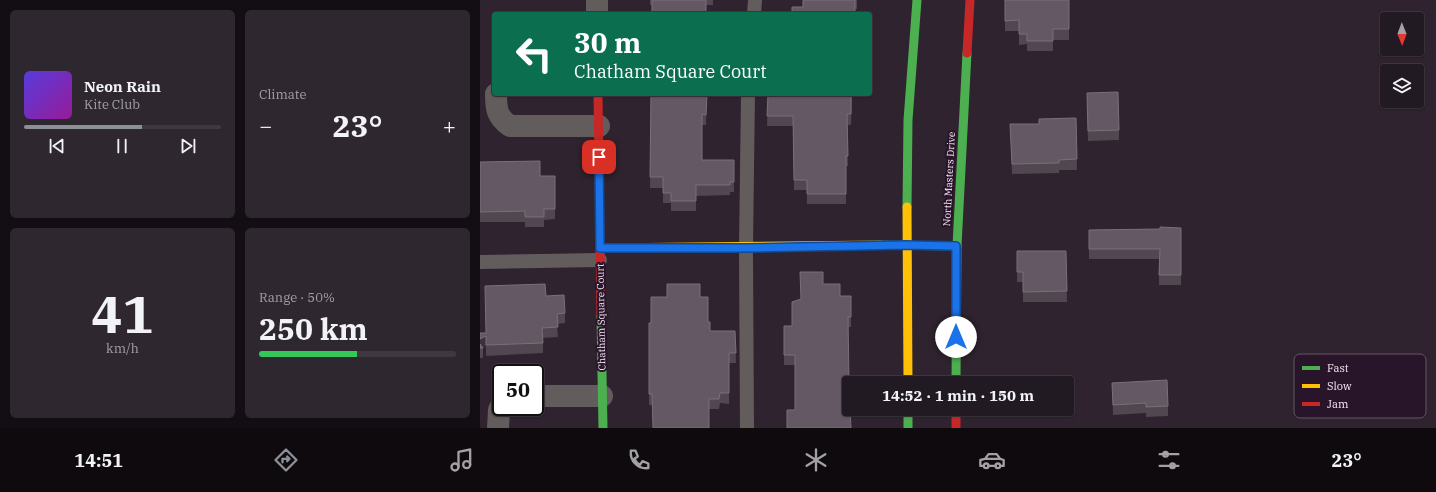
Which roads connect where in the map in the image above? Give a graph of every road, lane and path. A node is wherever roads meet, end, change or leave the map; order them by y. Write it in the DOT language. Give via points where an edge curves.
graph roads {
  1 [pos="597,0"];
  2 [pos="755,0"];
  3 [pos="917,0"];
  4 [pos="970,0"];
  5 [pos="597,12"];
  6 [pos="754,12"];
  7 [pos="496,96"];
  8 [pos="598,96"];
  9 [pos="748,96"];
  10 [pos="598,126"];
  11 [pos="906,245"];
  12 [pos="956,246"];
  13 [pos="746,248"];
  14 [pos="600,254"];
  15 [pos="480,262"];
  16 [pos="908,376"];
  17 [pos="956,376"];
  18 [pos="544,396"];
  19 [pos="602,396"];
  20 [pos="499,416"];
  21 [pos="908,416"];
  22 [pos="956,416"];
  23 [pos="498,428"];
  24 [pos="603,428"];
  25 [pos="747,428"];
  26 [pos="908,428"];
  27 [pos="956,428"];
  1 -- 5 [label="street"];
  2 -- 6 [label="lane"];
  3 -- 11 [label="main road" via="908,120"];
  4 -- 12 [label="main road, North Masters Drive"];
  7 -- 10 [label="street" via="496,109 502,120 510,126"];
  8 -- 10 [label="main road, Chatham Square Court"];
  9 -- 13 [label="lane"];
  10 -- 14 [label="main road, Chatham Square Court"];
  11 -- 12 [label="main road"];
  11 -- 13 [label="main road"];
  11 -- 16 [label="main road"];
  12 -- 17 [label="main road, North Masters Drive"];
  13 -- 14 [label="main road"];
  13 -- 25 [label="lane"];
  14 -- 15 [label="lane"];
  14 -- 19 [label="main road, Chatham Square Court"];
  18 -- 19 [label="street"];
  19 -- 24 [label="main road, Chatham Square Court"];
  20 -- 23 [label="street"];
  21 -- 26 [label="main road"];
  22 -- 27 [label="main road"];
}
